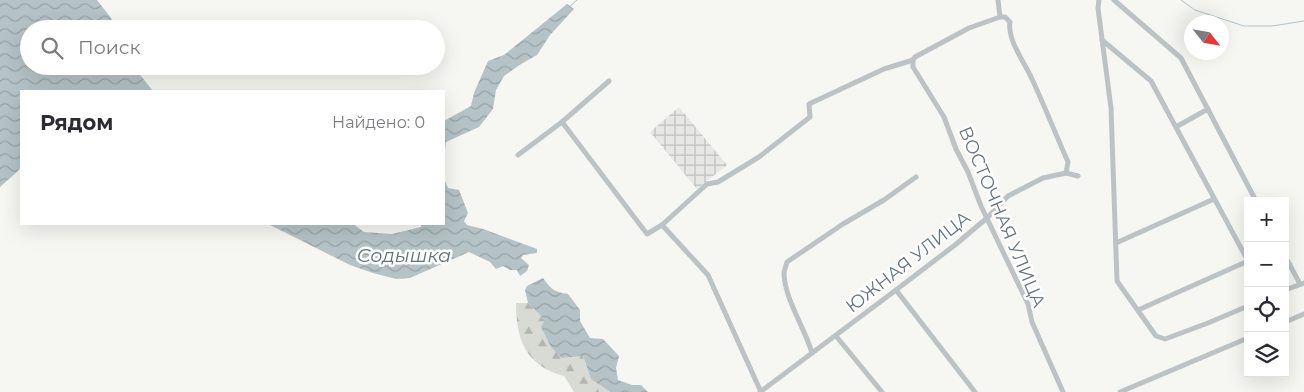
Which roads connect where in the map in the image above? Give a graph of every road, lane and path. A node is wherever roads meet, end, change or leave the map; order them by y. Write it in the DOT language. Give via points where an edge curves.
graph roads {
  1 [pos="998,0"];
  2 [pos="1099,0"];
  3 [pos="1114,0"];
  4 [pos="1000,17"];
  5 [pos="1102,40"];
  6 [pos="914,58"];
  7 [pos="609,81"];
  8 [pos="1208,109"];
  9 [pos="562,122"];
  10 [pos="1176,127"];
  11 [pos="518,155"];
  12 [pos="1066,173"];
  13 [pos="1078,176"];
  14 [pos="916,177"];
  15 [pos="1254,197"];
  16 [pos="1214,199"];
  17 [pos="987,218"];
  18 [pos="662,225"];
  19 [pos="1116,243"];
  20 [pos="1244,254"];
  21 [pos="1244,263"];
  22 [pos="1289,263"];
  23 [pos="1302,284"];
  24 [pos="1289,289"];
  25 [pos="896,290"];
  26 [pos="1244,308"];
  27 [pos="1138,310"];
  28 [pos="1304,314"];
  29 [pos="1289,320"];
  30 [pos="836,336"];
  31 [pos="1244,340"];
  32 [pos="812,353"];
  33 [pos="761,392"];
  34 [pos="882,392"];
  35 [pos="975,392"];
  36 [pos="1063,392"];
  37 [pos="1120,392"];
  1 -- 4 [label="street"];
  2 -- 5 [label="street"];
  3 -- 8 [label="street" via="1181,58"];
  4 -- 6 [label="street" via="969,28"];
  4 -- 12 [label="street" via="1006,17 1010,22 1012,40 1068,162"];
  5 -- 10 [label="street" via="1151,81"];
  5 -- 19 [label="street" via="1111,108"];
  6 -- 17 [label="street, ВОСТОЧНАЯ УЛИЦА" via="913,67 944,117"];
  6 -- 18 [label="street" via="809,104 810,117 758,157 718,182 707,184"];
  7 -- 9 [label="street"];
  8 -- 10 [label="street"];
  8 -- 15 [label="street"];
  9 -- 11 [label="street"];
  9 -- 18 [label="street" via="647,234"];
  10 -- 16 [label="street"];
  12 -- 13 [label="street, ЮЖНАЯ УЛИЦА"];
  12 -- 17 [label="street, ЮЖНАЯ УЛИЦА" via="1044,178 1008,196"];
  14 -- 32 [label="street" via="787,262 784,273 787,291"];
  16 -- 19 [label="street"];
  16 -- 20 [label="street"];
  17 -- 25 [label="street, ЮЖНАЯ УЛИЦА"];
  17 -- 36 [label="street, ВОСТОЧНАЯ УЛИЦА" via="1028,304 1032,322"];
  18 -- 33 [label="street" via="708,275"];
  19 -- 27 [label="street" via="1117,281"];
  21 -- 27 [label="street"];
  22 -- 23 [label="street"];
  23 -- 24 [label="street"];
  25 -- 30 [label="street, ЮЖНАЯ УЛИЦА"];
  25 -- 35 [label="street"];
  26 -- 27 [label="street" via="1165,339 1156,336"];
  28 -- 29 [label="street"];
  30 -- 32 [label="street, ЮЖНАЯ УЛИЦА"];
  30 -- 34 [label="street"];
  31 -- 37 [label="street"];
  32 -- 33 [label="street, ЮЖНАЯ УЛИЦА"];
}
